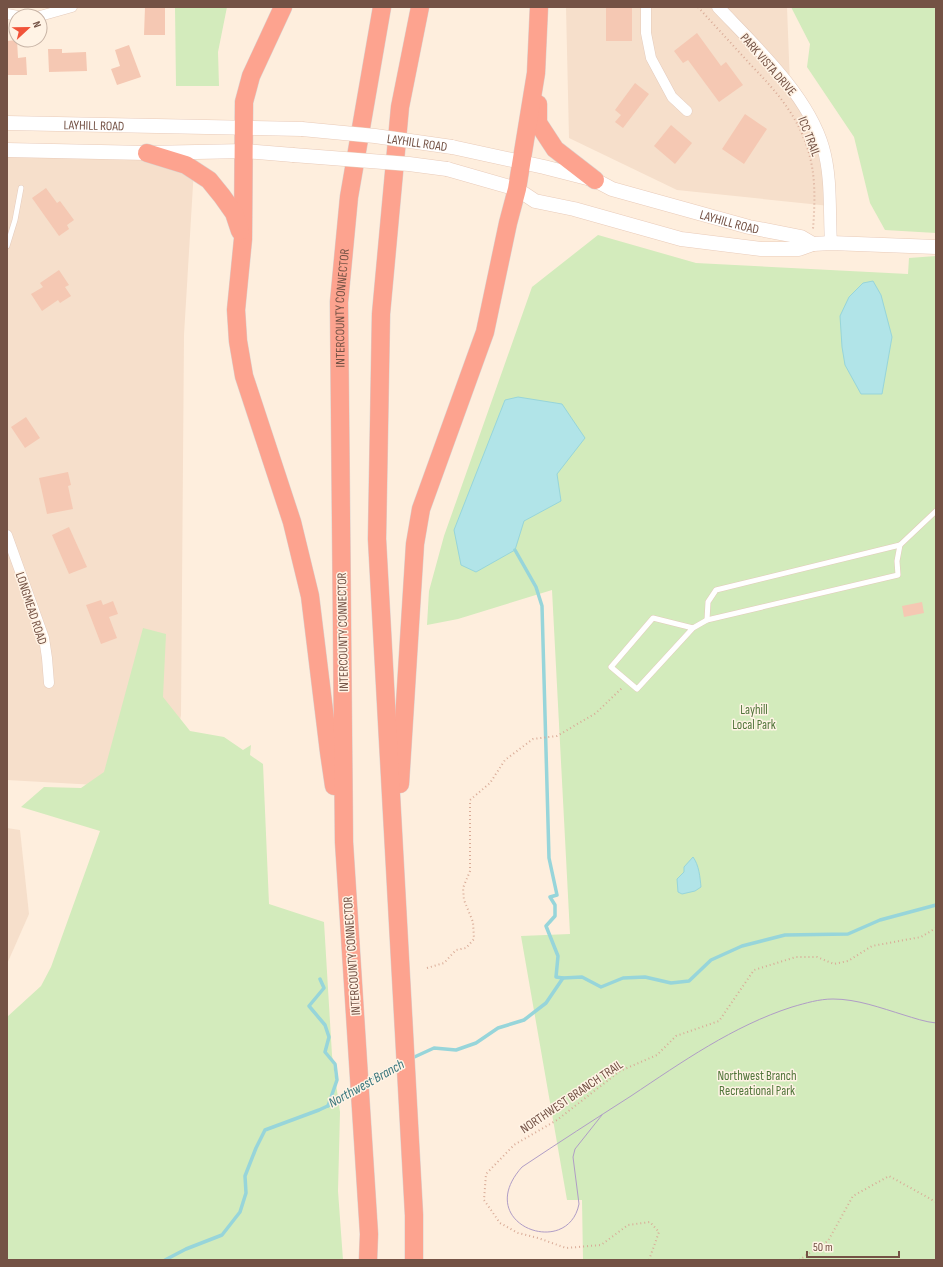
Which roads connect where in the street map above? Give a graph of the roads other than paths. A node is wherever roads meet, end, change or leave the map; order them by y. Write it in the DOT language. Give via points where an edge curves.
graph roads {
  1 [pos="72,7"];
  2 [pos="283,7"];
  3 [pos="382,7"];
  4 [pos="420,7"];
  5 [pos="540,7"];
  6 [pos="646,7"];
  7 [pos="718,7"];
  8 [pos="48,14"];
  9 [pos="536,73"];
  10 [pos="687,112"];
  11 [pos="7,122"];
  12 [pos="245,128"];
  13 [pos="7,150"];
  14 [pos="245,151"];
  15 [pos="147,153"];
  16 [pos="522,161"];
  17 [pos="595,180"];
  18 [pos="21,188"];
  19 [pos="517,189"];
  20 [pos="243,239"];
  21 [pos="831,243"];
  22 [pos="813,244"];
  23 [pos="7,246"];
  24 [pos="936,247"];
  25 [pos="936,511"];
  26 [pos="7,535"];
  27 [pos="900,545"];
  28 [pos="707,620"];
  29 [pos="693,628"];
  30 [pos="49,683"];
  31 [pos="344,842"];
  32 [pos="395,867"];
  33 [pos="368,1260"];
  34 [pos="414,1260"];
  1 -- 8 [label="street"];
  2 -- 12 [label="highway" via="251,76 244,102"];
  3 -- 31 [label="highway, INTERCOUNTY CONNECTOR" via="349,197 339,302"];
  4 -- 32 [label="highway" via="400,107 381,314 376,539"];
  5 -- 9 [label="highway"];
  6 -- 10 [label="street" via="646,33 651,58 672,97"];
  7 -- 21 [label="street, PARK VISTA DRIVE" via="790,85 813,121 823,147 828,175"];
  9 -- 16 [label="highway"];
  9 -- 17 [label="highway" via="538,123 555,150"];
  11 -- 12 [label="main road, LAYHILL ROAD"];
  12 -- 14 [label="highway"];
  12 -- 16 [label="main road, LAYHILL ROAD, bridge" via="302,129 375,136 452,147"];
  13 -- 15 [label="main road, LAYHILL ROAD"];
  14 -- 15 [label="main road, LAYHILL ROAD"];
  14 -- 19 [label="main road, LAYHILL ROAD, bridge" via="447,169"];
  14 -- 20 [label="highway"];
  15 -- 20 [label="highway" via="186,165 209,180 234,213"];
  16 -- 17 [label="main road, LAYHILL ROAD"];
  16 -- 19 [label="highway"];
  17 -- 22 [label="main road, LAYHILL ROAD" via="612,189 749,227 801,237"];
  18 -- 23 [label="lane"];
  19 -- 22 [label="main road, LAYHILL ROAD" via="535,201 574,209 681,239 761,249 799,249"];
  19 -- 32 [label="highway" via="485,332 421,509 415,544"];
  20 -- 31 [label="highway" via="236,310 238,341 244,376 292,522 310,596 329,752"];
  21 -- 22 [label="main road, LAYHILL ROAD"];
  21 -- 24 [label="main road, LAYHILL ROAD"];
  25 -- 27 [label="lane"];
  26 -- 30 [label="street, LONGMEAD ROAD" via="44,638"];
  27 -- 28 [label="lane" via="716,590 708,602"];
  27 -- 28 [label="lane" via="896,561 898,575"];
  28 -- 29 [label="lane"];
  29 -- 29 [label="lane" via="637,689 611,667 654,618"];
  31 -- 33 [label="highway, INTERCOUNTY CONNECTOR" via="369,1234"];
  32 -- 34 [label="highway" via="414,1215"];
}
